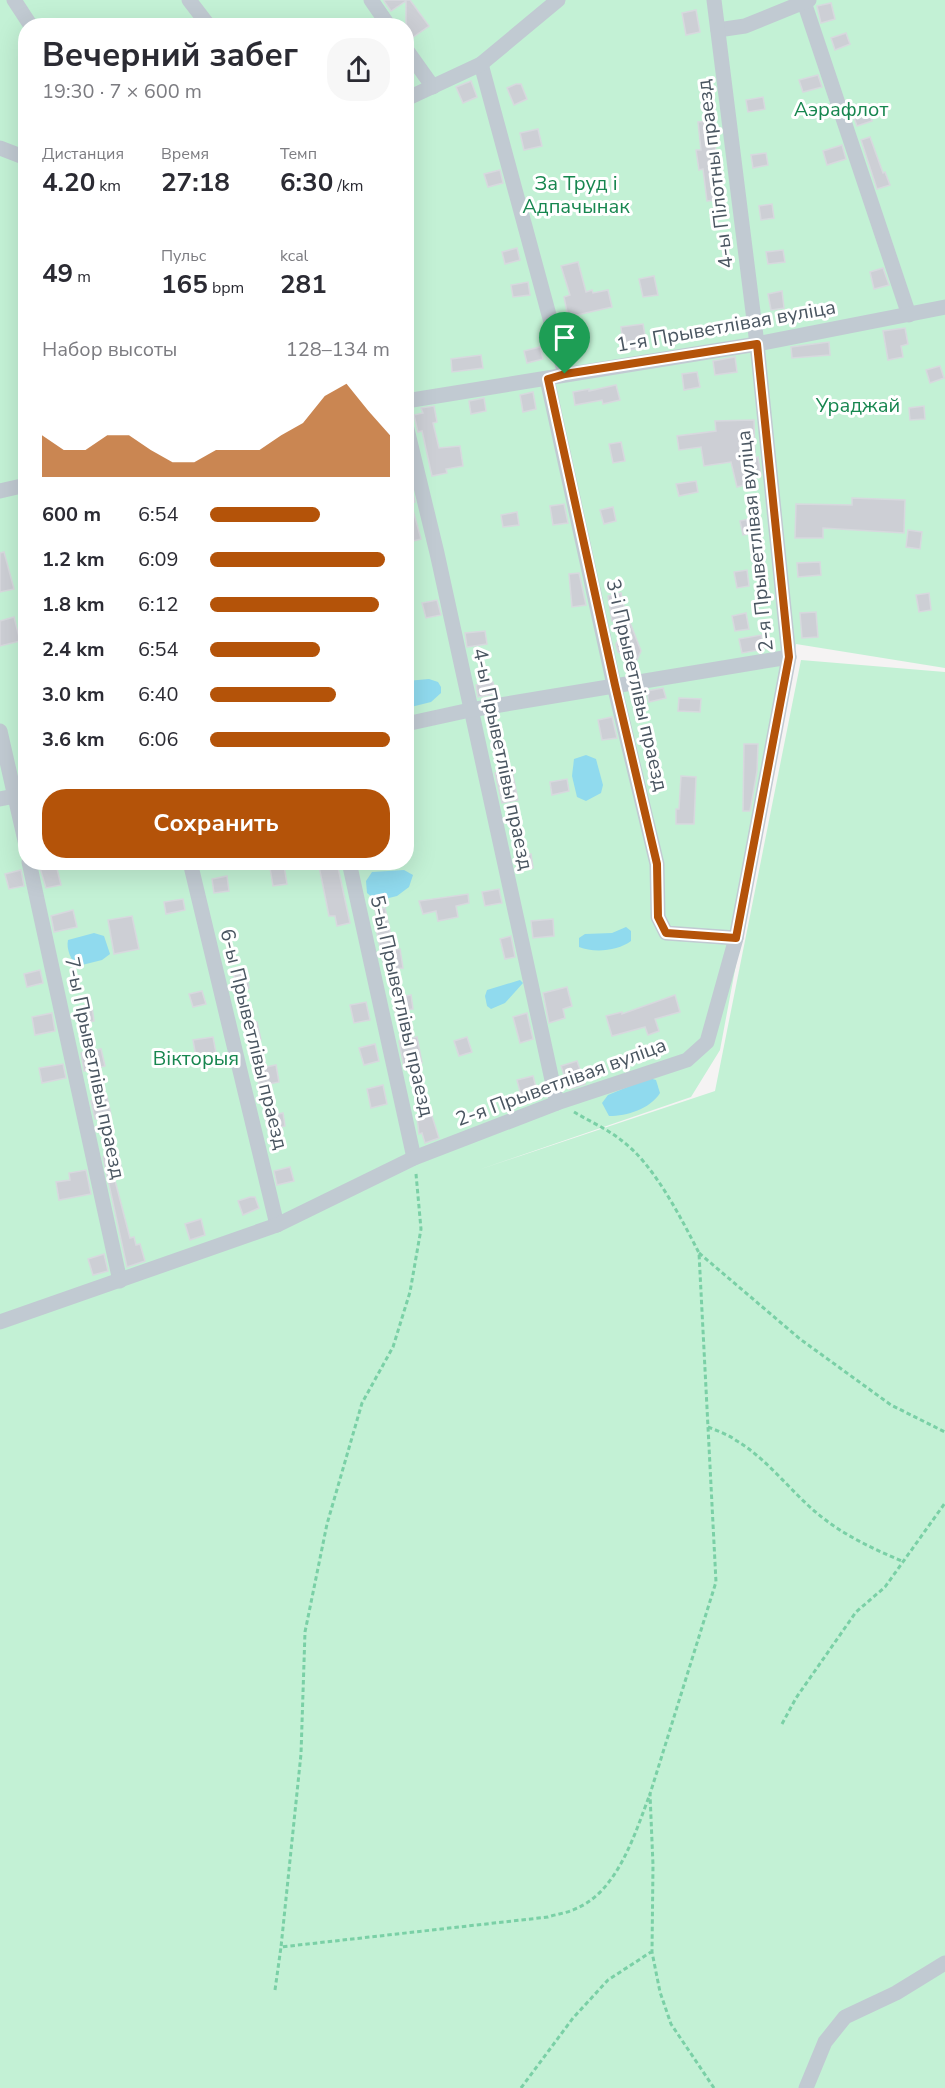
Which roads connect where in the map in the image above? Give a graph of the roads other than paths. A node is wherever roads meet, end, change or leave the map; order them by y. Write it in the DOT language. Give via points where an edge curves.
graph roads {
  1 [pos="14,0"];
  2 [pos="189,0"];
  3 [pos="371,0"];
  4 [pos="714,0"];
  5 [pos="556,1"];
  6 [pos="806,1"];
  7 [pos="26,18"];
  8 [pos="203,18"];
  9 [pos="383,18"];
  10 [pos="718,30"];
  11 [pos="414,60"];
  12 [pos="481,64"];
  13 [pos="434,87"];
  14 [pos="414,96"];
  15 [pos="0,148"];
  16 [pos="18,155"];
  17 [pos="945,307"];
  18 [pos="909,315"];
  19 [pos="757,344"];
  20 [pos="565,374"];
  21 [pos="548,379"];
  22 [pos="414,400"];
  23 [pos="414,458"];
  24 [pos="18,487"];
  25 [pos="0,491"];
  26 [pos="789,657"];
  27 [pos="615,685"];
  28 [pos="470,710"];
  29 [pos="414,722"];
  30 [pos="0,731"];
  31 [pos="13,796"];
  32 [pos="18,815"];
  33 [pos="31,870"];
  34 [pos="192,870"];
  35 [pos="351,870"];
  36 [pos="736,938"];
  37 [pos="557,1103"];
  38 [pos="414,1158"];
  39 [pos="277,1225"];
  40 [pos="120,1281"];
  41 [pos="0,1322"];
  42 [pos="945,1963"];
  43 [pos="806,2088"];
  1 -- 7 [label="street"];
  2 -- 8 [label="street"];
  3 -- 9 [label="street"];
  4 -- 10 [label="street, 4-ы Пілотны праезд"];
  5 -- 12 [label="street"];
  6 -- 10 [label="street" via="746,26"];
  6 -- 18 [label="street"];
  10 -- 19 [label="street, 4-ы Пілотны праезд"];
  11 -- 13 [label="street"];
  12 -- 13 [label="street"];
  12 -- 20 [label="street"];
  13 -- 14 [label="street"];
  15 -- 16 [label="street"];
  17 -- 18 [label="street, 1-я Прыветлівая вуліца"];
  18 -- 19 [label="street, 1-я Прыветлівая вуліца"];
  19 -- 20 [label="street, 1-я Прыветлівая вуліца"];
  19 -- 26 [label="street, 2-я Прыветлівая вуліца"];
  20 -- 21 [label="street, 1-я Прыветлівая вуліца"];
  21 -- 22 [label="street, 1-я Прыветлівая вуліца"];
  21 -- 27 [label="street, 3-і Прыветлівы праезд"];
  23 -- 28 [label="street, 4-ы Прыветлівы праезд"];
  24 -- 25 [label="street"];
  26 -- 27 [label="street"];
  26 -- 36 [label="street, 2-я Прыветлівая вуліца"];
  27 -- 28 [label="street"];
  27 -- 36 [label="street, 3-і Прыветлівы праезд" via="657,864 658,917 666,933"];
  28 -- 29 [label="street"];
  28 -- 37 [label="street, 4-ы Прыветлівы праезд"];
  30 -- 31 [label="street"];
  31 -- 32 [label="street"];
  33 -- 40 [label="street, 7-ы Прыветлівы праезд"];
  34 -- 39 [label="street, 6-ы Прыветлівы праезд"];
  35 -- 38 [label="street, 5-ы Прыветлівы праезд"];
  36 -- 37 [label="street, 2-я Прыветлівая вуліца" via="708,1042 687,1060"];
  37 -- 38 [label="street, 2-я Прыветлівая вуліца"];
  38 -- 39 [label="street, 2-я Прыветлівая вуліца"];
  39 -- 40 [label="street, 2-я Прыветлівая вуліца"];
  40 -- 41 [label="street, 2-я Прыветлівая вуліца"];
  42 -- 43 [label="street" via="896,1993 845,2017 825,2042"];
}
